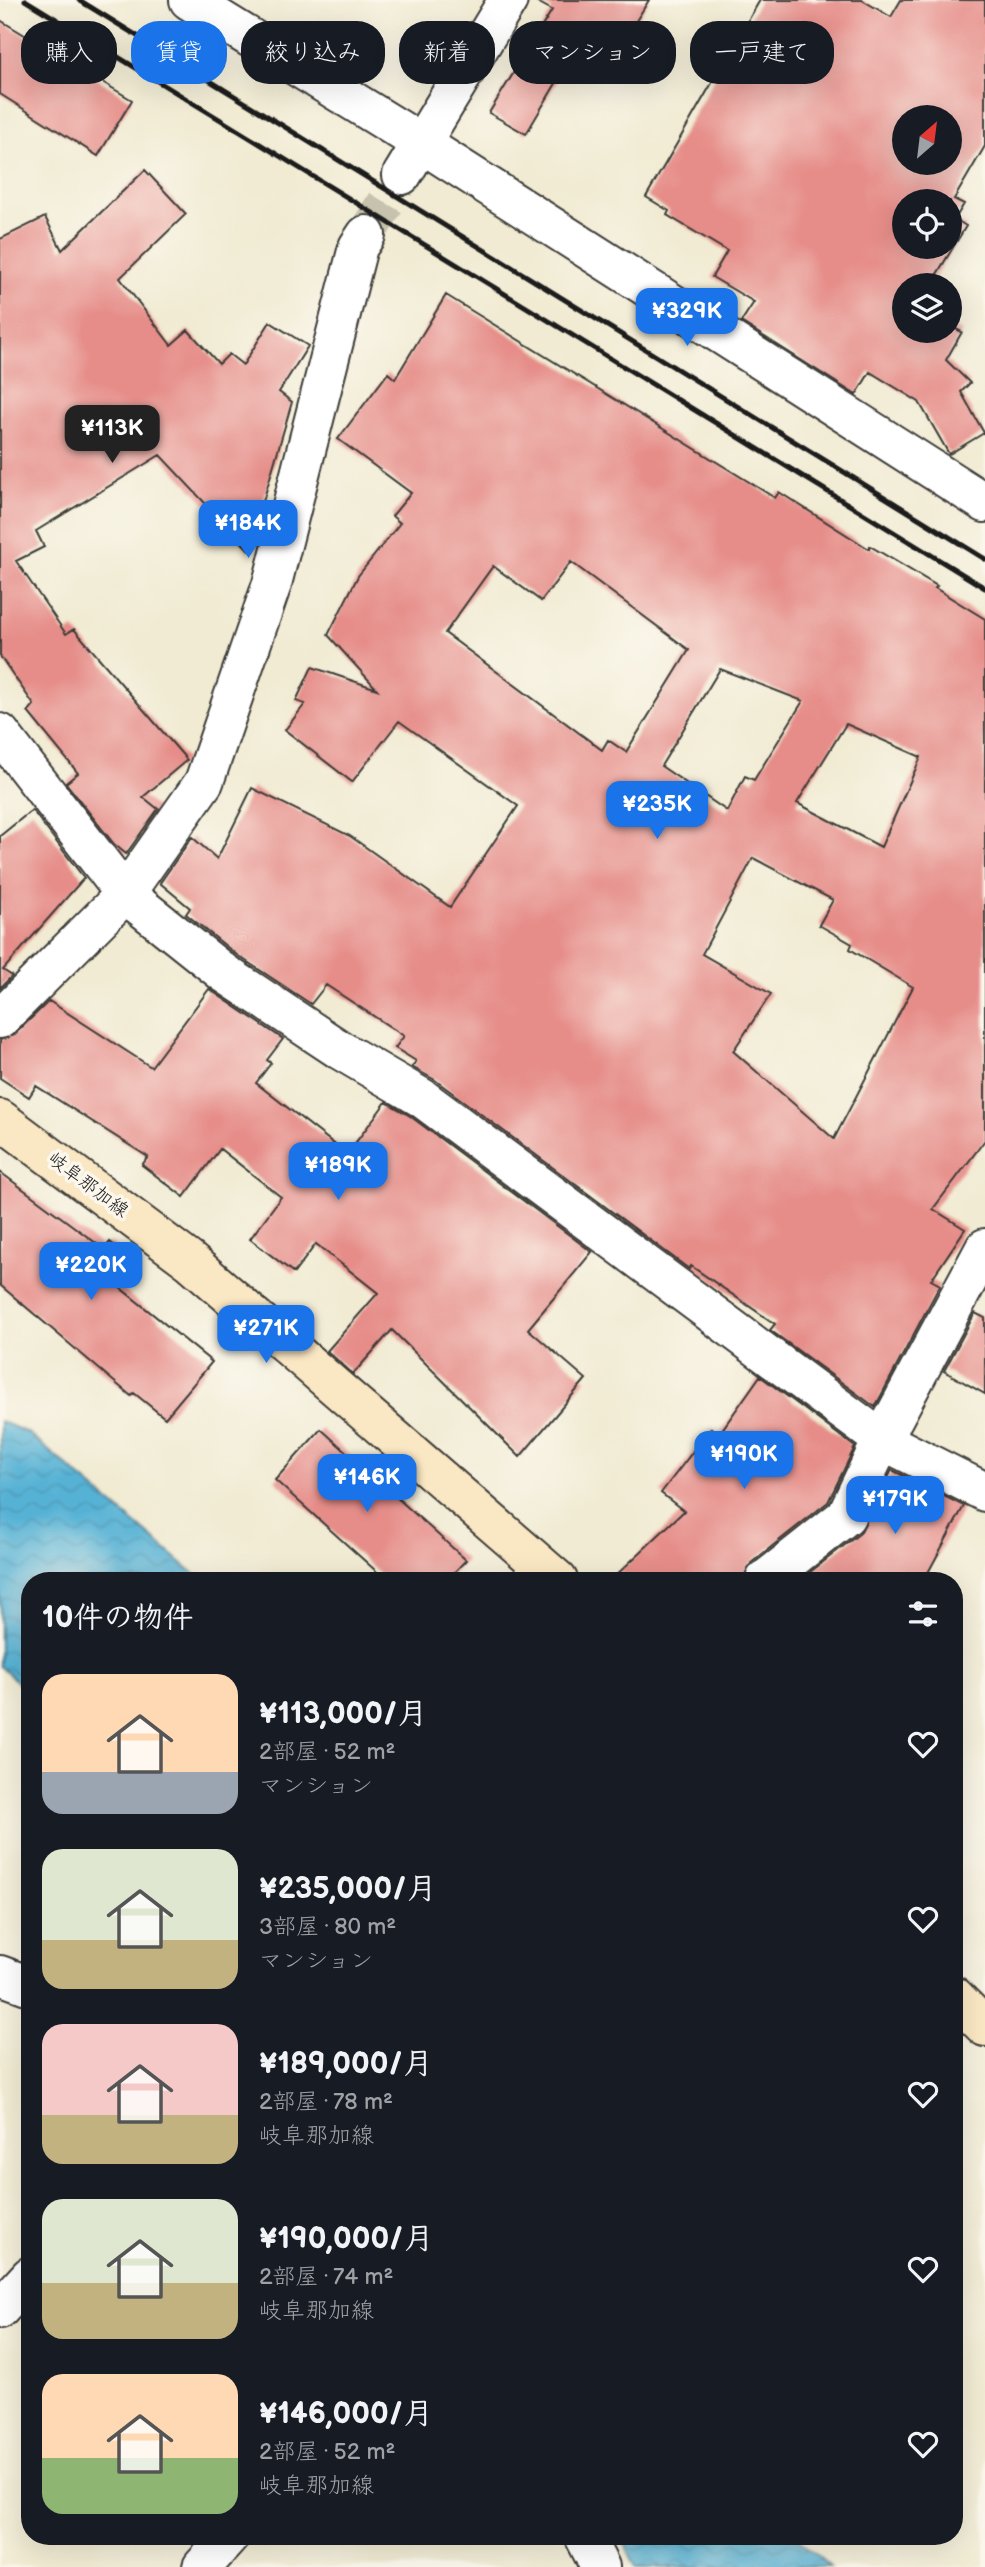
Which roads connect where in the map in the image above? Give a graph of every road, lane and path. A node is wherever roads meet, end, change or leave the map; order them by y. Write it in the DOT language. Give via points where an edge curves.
graph roads {
  1 [pos="189,0"];
  2 [pos="508,0"];
  3 [pos="412,159"];
  4 [pos="366,234"];
  5 [pos="985,503"];
  6 [pos="0,733"];
  7 [pos="125,894"];
  8 [pos="0,1019"];
  9 [pos="0,1119"];
  10 [pos="985,1248"];
  11 [pos="882,1440"];
  12 [pos="985,1492"];
  13 [pos="549,1572"];
  14 [pos="775,1572"];
  15 [pos="0,1975"];
  16 [pos="21,1983"];
  17 [pos="963,2005"];
  18 [pos="985,2027"];
  19 [pos="21,2286"];
  20 [pos="0,2309"];
  21 [pos="222,2545"];
  22 [pos="589,2545"];
  23 [pos="202,2567"];
  24 [pos="600,2567"];
  1 -- 3 [label="street"];
  2 -- 3 [label="street"];
  3 -- 5 [label="street"];
  4 -- 7 [label="street" via="358,247 272,584 204,782"];
  6 -- 7 [label="street"];
  7 -- 8 [label="street"];
  7 -- 11 [label="street" via="224,972 422,1098"];
  9 -- 13 [label="main road, 岐阜那加線" via="190,1261"];
  10 -- 11 [label="street"];
  11 -- 12 [label="street"];
  11 -- 14 [label="street" via="846,1516"];
  15 -- 16 [label="street"];
  17 -- 18 [label="main road"];
  19 -- 20 [label="street"];
  21 -- 23 [label="street"];
  22 -- 24 [label="street"];
}
